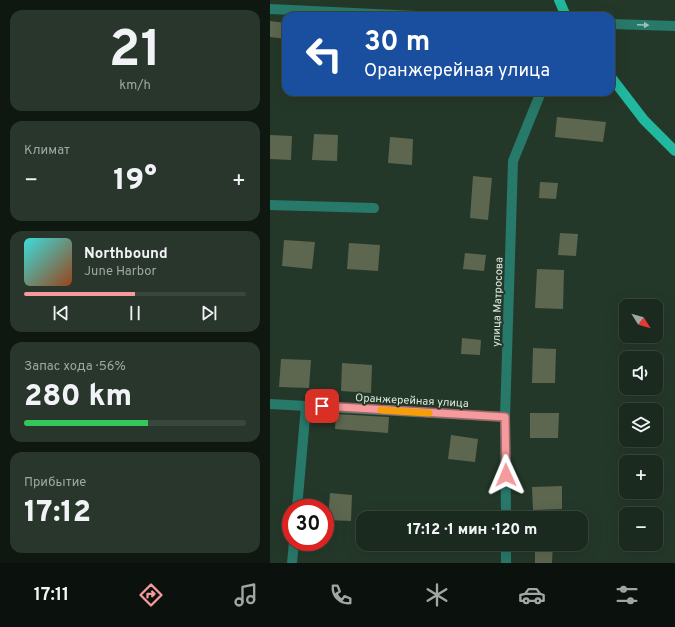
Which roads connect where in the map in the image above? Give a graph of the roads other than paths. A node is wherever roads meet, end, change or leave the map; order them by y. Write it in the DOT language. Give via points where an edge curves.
graph roads {
  1 [pos="559,0"];
  2 [pos="270,9"];
  3 [pos="333,12"];
  4 [pos="564,12"];
  5 [pos="615,24"];
  6 [pos="675,26"];
  7 [pos="615,82"];
  8 [pos="540,96"];
  9 [pos="675,151"];
  10 [pos="270,205"];
  11 [pos="374,208"];
  12 [pos="270,404"];
  13 [pos="306,406"];
  14 [pos="505,417"];
  15 [pos="298,499"];
  16 [pos="506,511"];
  17 [pos="293,551"];
  18 [pos="506,551"];
  19 [pos="292,563"];
  20 [pos="506,563"];
  1 -- 4 [label="main road"];
  2 -- 3 [label="street"];
  5 -- 6 [label="street, one-way"];
  7 -- 9 [label="main road" via="644,120"];
  8 -- 14 [label="street, улица Матросова" via="513,161"];
  10 -- 11 [label="street"];
  12 -- 13 [label="street, Оранжерейная улица"];
  13 -- 14 [label="street, Оранжерейная улица"];
  13 -- 15 [label="street"];
  14 -- 16 [label="street, улица Матросова"];
  17 -- 19 [label="street"];
  18 -- 20 [label="street"];
}
